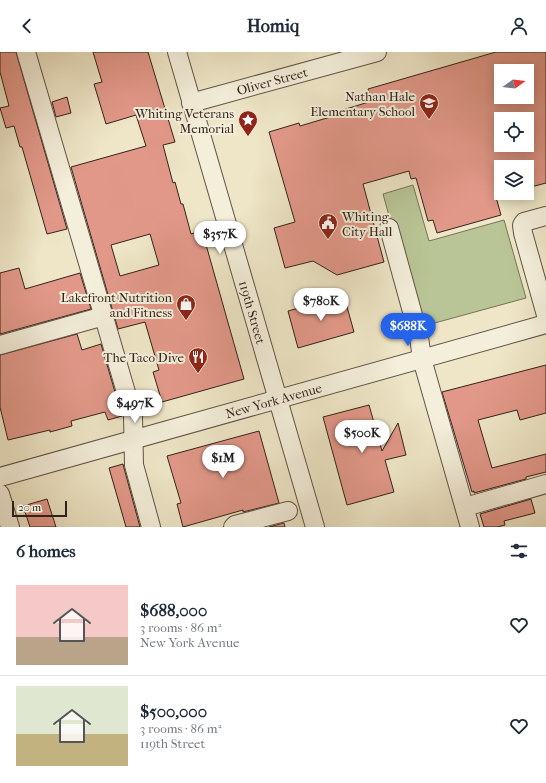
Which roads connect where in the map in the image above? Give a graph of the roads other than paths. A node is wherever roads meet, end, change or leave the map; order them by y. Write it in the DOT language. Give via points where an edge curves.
graph roads {
  1 [pos="26,52"];
  2 [pos="177,52"];
  3 [pos="377,52"];
  4 [pos="319,60"];
  5 [pos="191,103"];
  6 [pos="546,216"];
  7 [pos="389,228"];
  8 [pos="546,315"];
  9 [pos="104,316"];
  10 [pos="546,324"];
  11 [pos="0,345"];
  12 [pos="422,359"];
  13 [pos="277,399"];
  14 [pos="133,440"];
  15 [pos="0,477"];
  16 [pos="546,484"];
  17 [pos="0,494"];
  18 [pos="465,507"];
  19 [pos="288,511"];
  20 [pos="10,527"];
  21 [pos="152,527"];
  22 [pos="233,527"];
  23 [pos="315,527"];
  24 [pos="470,527"];
  1 -- 9 [label="street"];
  2 -- 5 [label="street, 119th Street"];
  3 -- 4 [label="street, Oliver Street"];
  4 -- 5 [label="street, Oliver Street"];
  5 -- 13 [label="street, 119th Street"];
  6 -- 8 [label="street" via="524,222 522,225"];
  7 -- 12 [label="street"];
  9 -- 11 [label="street"];
  9 -- 14 [label="street" via="133,416"];
  10 -- 12 [label="street, New York Avenue"];
  12 -- 13 [label="street, New York Avenue"];
  12 -- 18 [label="street"];
  13 -- 14 [label="street, New York Avenue"];
  13 -- 23 [label="street, 119th Street"];
  14 -- 15 [label="street, New York Avenue"];
  14 -- 21 [label="street" via="134,464"];
  16 -- 18 [label="street"];
  17 -- 20 [label="street"];
  18 -- 24 [label="street"];
  19 -- 22 [label="street"];
}
